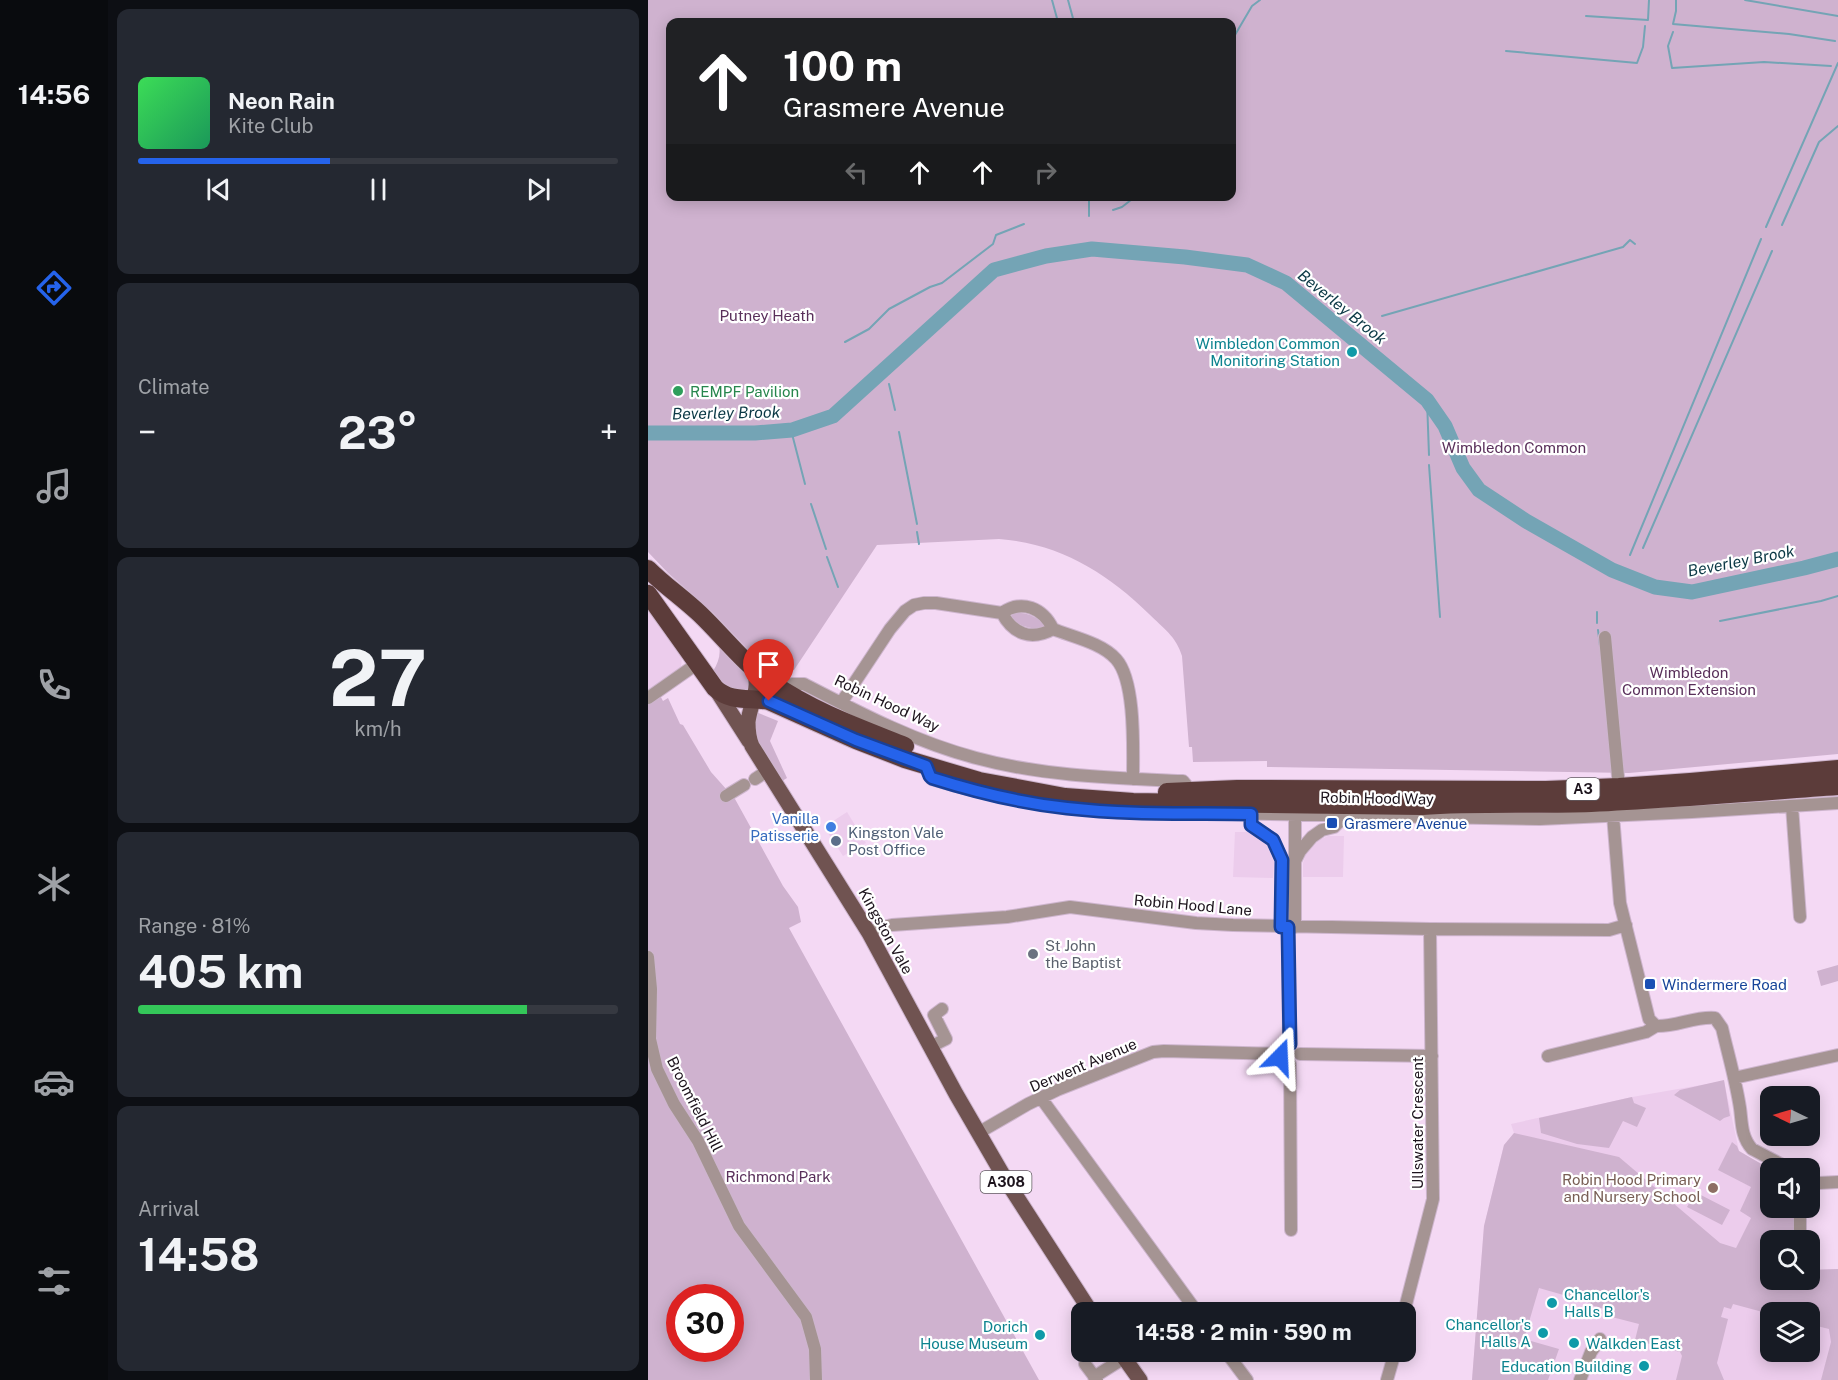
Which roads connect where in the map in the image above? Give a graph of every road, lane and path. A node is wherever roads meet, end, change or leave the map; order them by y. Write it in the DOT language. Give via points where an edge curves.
graph roads {
  1 [pos="648,569"];
  2 [pos="648,594"];
  3 [pos="1002,613"];
  4 [pos="1053,629"];
  5 [pos="1605,637"];
  6 [pos="698,663"];
  7 [pos="750,666"];
  8 [pos="779,687"];
  9 [pos="715,688"];
  10 [pos="653,694"];
  11 [pos="754,699"];
  12 [pos="841,703"];
  13 [pos="752,746"];
  14 [pos="1838,769"];
  15 [pos="929,772"];
  16 [pos="756,778"];
  17 [pos="1133,779"];
  18 [pos="1838,786"];
  19 [pos="1619,787"];
  20 [pos="1191,791"];
  21 [pos="726,796"];
  22 [pos="1838,803"];
  23 [pos="1792,806"];
  24 [pos="1340,815"];
  25 [pos="1613,815"];
  26 [pos="1251,816"];
  27 [pos="1295,817"];
  28 [pos="1295,861"];
  29 [pos="1800,918"];
  30 [pos="1626,925"];
  31 [pos="1288,927"];
  32 [pos="1430,929"];
  33 [pos="868,933"];
  34 [pos="648,957"];
  35 [pos="942,1009"];
  36 [pos="1656,1026"];
  37 [pos="1290,1044"];
  38 [pos="930,1047"];
  39 [pos="1280,1054"];
  40 [pos="1300,1054"];
  41 [pos="1838,1055"];
  42 [pos="1432,1056"];
  43 [pos="1548,1056"];
  44 [pos="1290,1064"];
  45 [pos="1734,1078"];
  46 [pos="1041,1098"];
  47 [pos="978,1133"];
  48 [pos="1769,1158"];
  49 [pos="1838,1182"];
  50 [pos="1820,1183"];
  51 [pos="1291,1230"];
  52 [pos="1084,1302"];
  53 [pos="1190,1302"];
  54 [pos="1407,1302"];
  55 [pos="1600,1339"];
  56 [pos="1114,1362"];
  57 [pos="1127,1362"];
  58 [pos="1233,1362"];
  59 [pos="1392,1362"];
  60 [pos="1085,1364"];
  61 [pos="1095,1378"];
  62 [pos="816,1380"];
  63 [pos="1140,1380"];
  64 [pos="1246,1380"];
  65 [pos="1388,1380"];
  66 [pos="1581,1380"];
  1 -- 7 [label="highway, A3"];
  2 -- 6 [label="highway"];
  3 -- 4 [label="street" via="1017,631 1032,635"];
  3 -- 4 [label="street" via="1011,606 1024,606 1048,618"];
  3 -- 12 [label="street" via="936,603 914,605 890,629"];
  4 -- 17 [label="street" via="1106,651 1124,671 1131,698"];
  5 -- 19 [label="street"];
  6 -- 9 [label="highway"];
  6 -- 10 [label="street"];
  7 -- 8 [label="highway, Robin Hood Way / A3"];
  7 -- 11 [label="main road, Kingston Vale" via="756,680"];
  8 -- 12 [label="street, Robin Hood Way" via="802,683"];
  8 -- 20 [label="highway, Robin Hood Way / A3" via="884,738 982,770 1079,787"];
  9 -- 11 [label="highway, A3" via="732,698"];
  9 -- 13 [label="main road, A308"];
  11 -- 13 [label="main road, Kingston Vale" via="748,722"];
  11 -- 15 [label="highway, Robin Hood Way / A3" via="776,704"];
  12 -- 17 [label="street, Robin Hood Way" via="894,729 975,758 1032,770"];
  13 -- 16 [label="main road, Kingston Vale / A308"];
  14 -- 19 [label="highway, Robin Hood Way / A3"];
  15 -- 18 [label="highway, Robin Hood Way / A3" via="1065,797 1191,803 1548,804"];
  15 -- 26 [label="street, Robin Hood Way" via="986,794 1033,804"];
  16 -- 21 [label="street"];
  16 -- 33 [label="main road, Kingston Vale / A308"];
  17 -- 20 [label="street, Robin Hood Way" via="1183,781"];
  19 -- 20 [label="highway, Robin Hood Way / A3"];
  22 -- 23 [label="street, Robin Hood Way"];
  23 -- 25 [label="street, Robin Hood Way"];
  23 -- 29 [label="street"];
  24 -- 25 [label="street, Robin Hood Way" via="1540,819"];
  24 -- 27 [label="street, Robin Hood Way"];
  24 -- 28 [label="street" via="1334,827 1312,837"];
  25 -- 30 [label="street" via="1620,903"];
  26 -- 27 [label="street, Robin Hood Way"];
  26 -- 31 [label="street" via="1251,825 1273,840 1282,860"];
  27 -- 28 [label="street"];
  28 -- 31 [label="street"];
  30 -- 32 [label="street, Robin Hood Lane" via="1609,930"];
  30 -- 36 [label="street" via="1649,1019"];
  31 -- 32 [label="street, Robin Hood Lane"];
  31 -- 33 [label="street, Robin Hood Lane" via="1196,923 1070,907 1007,917 892,925"];
  31 -- 37 [label="street"];
  32 -- 42 [label="street, Ullswater Crescent"];
  33 -- 38 [label="main road, Kingston Vale / A308"];
  34 -- 62 [label="street, Broomfield Hill" via="650,1039 657,1069 698,1141 739,1226 806,1317 815,1349"];
  35 -- 38 [label="street" via="934,1015 951,1042"];
  36 -- 43 [label="street" via="1646,1032"];
  36 -- 45 [label="street" via="1715,1018 1722,1028"];
  37 -- 39 [label="street"];
  37 -- 40 [label="street"];
  38 -- 47 [label="main road, Kingston Vale / A308"];
  39 -- 44 [label="street"];
  39 -- 46 [label="street, Derwent Avenue" via="1152,1052"];
  40 -- 42 [label="street"];
  40 -- 44 [label="street"];
  41 -- 45 [label="street"];
  42 -- 54 [label="street, Ullswater Crescent" via="1433,1199"];
  44 -- 51 [label="street"];
  45 -- 48 [label="street" via="1748,1144"];
  46 -- 47 [label="street, Derwent Avenue"];
  46 -- 53 [label="street"];
  47 -- 52 [label="main road, Kingston Vale / A308"];
  49 -- 50 [label="street"];
  55 -- 66 [label="street"];
  56 -- 61 [label="street"];
  57 -- 63 [label="main road"];
  58 -- 64 [label="street"];
  59 -- 65 [label="street"];
  60 -- 61 [label="street"];
}
